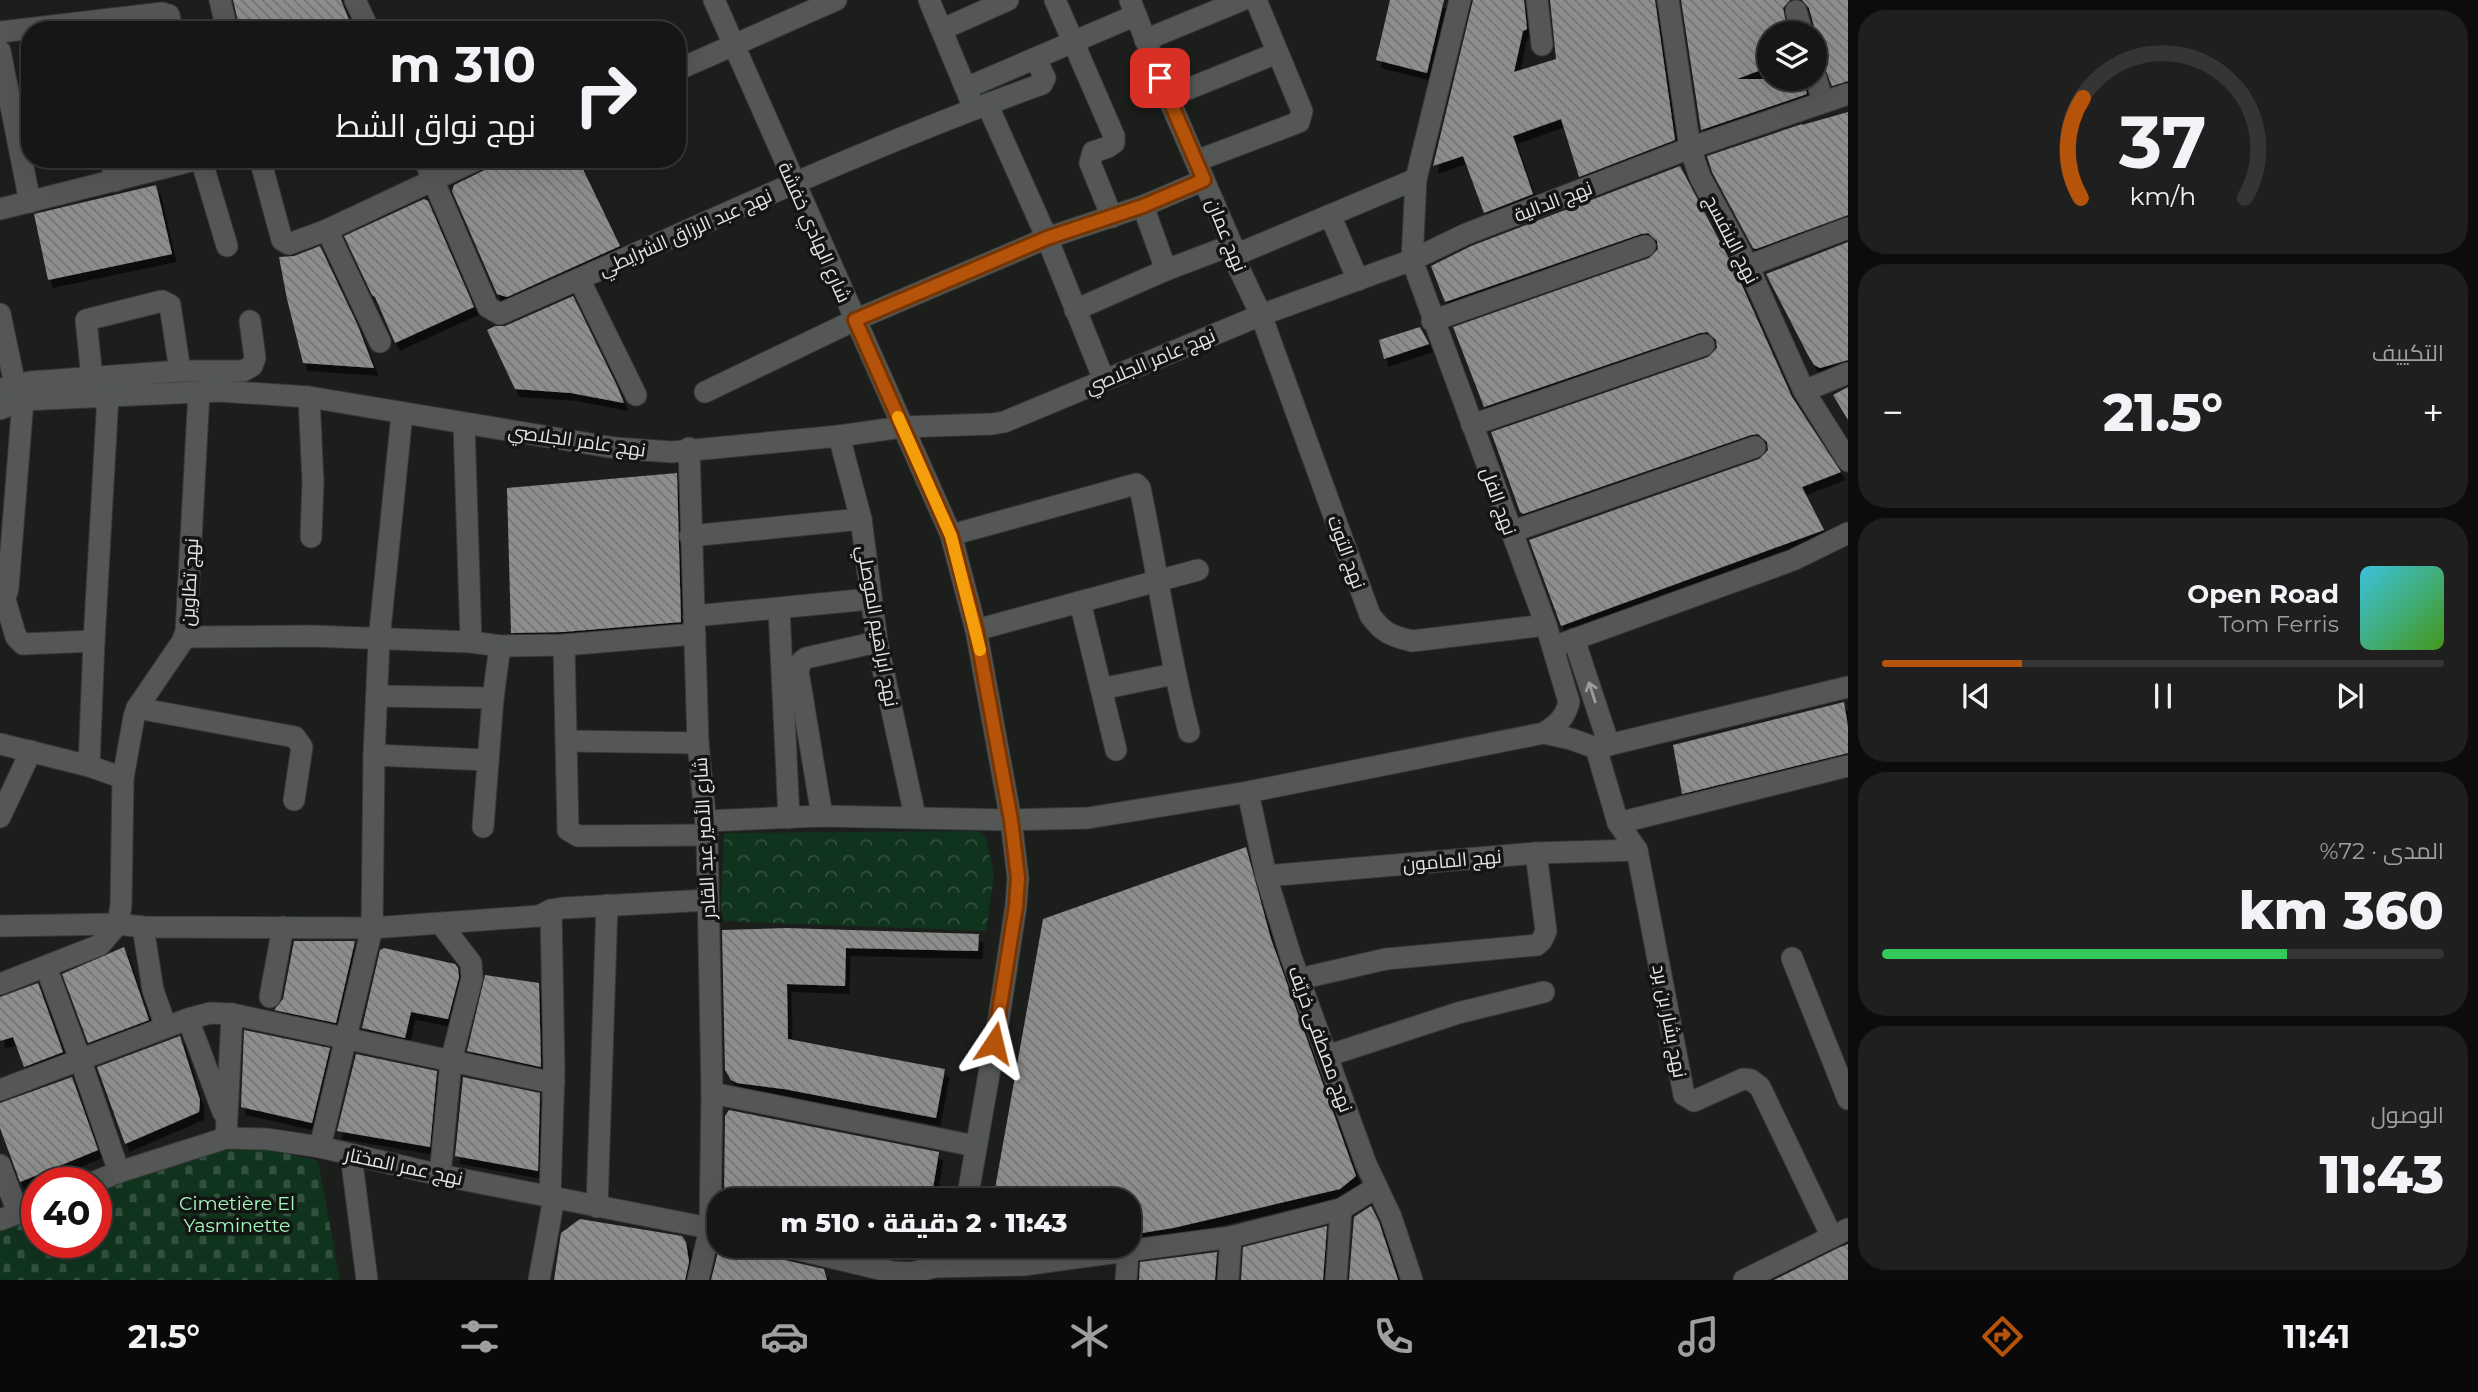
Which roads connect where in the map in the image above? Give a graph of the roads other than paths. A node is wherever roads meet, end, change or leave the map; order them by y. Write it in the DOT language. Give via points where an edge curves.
graph roads {
  1 [pos="220,0"];
  2 [pos="355,0"];
  3 [pos="714,0"];
  4 [pos="836,0"];
  5 [pos="929,0"];
  6 [pos="1008,0"];
  7 [pos="1055,0"];
  8 [pos="1241,0"];
  9 [pos="1256,0"];
  10 [pos="1460,0"];
  11 [pos="1537,0"];
  12 [pos="1668,0"];
  13 [pos="1133,8"];
  14 [pos="1796,11"];
  15 [pos="225,21"];
  16 [pos="365,21"];
  17 [pos="1799,21"];
  18 [pos="943,29"];
  19 [pos="21,31"];
  20 [pos="0,32"];
  21 [pos="1145,40"];
  22 [pos="1073,42"];
  23 [pos="733,45"];
  24 [pos="1542,45"];
  25 [pos="0,51"];
  26 [pos="1278,53"];
  27 [pos="686,66"];
  28 [pos="1820,91"];
  29 [pos="1848,94"];
  30 [pos="1168,97"];
  31 [pos="976,100"];
  32 [pos="1823,102"];
  33 [pos="1690,148"];
  34 [pos="21,157"];
  35 [pos="23,168"];
  36 [pos="113,168"];
  37 [pos="165,168"];
  38 [pos="203,168"];
  39 [pos="262,168"];
  40 [pos="428,168"];
  41 [pos="457,168"];
  42 [pos="1200,170"];
  43 [pos="432,179"];
  44 [pos="1416,179"];
  45 [pos="115,181"];
  46 [pos="793,183"];
  47 [pos="30,202"];
  48 [pos="1143,206"];
  49 [pos="0,209"];
  50 [pos="1330,215"];
  51 [pos="1112,217"];
  52 [pos="1848,228"];
  53 [pos="327,230"];
  54 [pos="1047,238"];
  55 [pos="227,246"];
  56 [pos="1645,246"];
  57 [pos="1233,251"];
  58 [pos="1412,260"];
  59 [pos="1748,266"];
  60 [pos="1166,270"];
  61 [pos="579,279"];
  62 [pos="1358,280"];
  63 [pos="1075,310"];
  64 [pos="0,314"];
  65 [pos="1261,314"];
  66 [pos="855,320"];
  67 [pos="250,321"];
  68 [pos="1432,321"];
  69 [pos="380,342"];
  70 [pos="1704,345"];
  71 [pos="180,372"];
  72 [pos="1848,373"];
  73 [pos="92,378"];
  74 [pos="1104,380"];
  75 [pos="13,391"];
  76 [pos="1804,391"];
  77 [pos="199,392"];
  78 [pos="705,392"];
  79 [pos="636,395"];
  80 [pos="108,396"];
  81 [pos="309,397"];
  82 [pos="0,409"];
  83 [pos="402,414"];
  84 [pos="464,425"];
  85 [pos="1472,425"];
  86 [pos="902,426"];
  87 [pos="839,436"];
  88 [pos="1755,447"];
  89 [pos="689,449"];
  90 [pos="1848,461"];
  91 [pos="861,519"];
  92 [pos="1511,532"];
  93 [pos="1848,533"];
  94 [pos="690,536"];
  95 [pos="951,536"];
  96 [pos="311,537"];
  97 [pos="1198,570"];
  98 [pos="1159,580"];
  99 [pos="1,593"];
  100 [pos="870,599"];
  101 [pos="1080,602"];
  102 [pos="779,609"];
  103 [pos="695,625"];
  104 [pos="1546,625"];
  105 [pos="976,630"];
  106 [pos="185,637"];
  107 [pos="1574,639"];
  108 [pos="379,640"];
  109 [pos="94,641"];
  110 [pos="471,642"];
  111 [pos="877,642"];
  112 [pos="564,645"];
  113 [pos="500,646"];
  114 [pos="1553,647"];
  115 [pos="1174,674"];
  116 [pos="1848,687"];
  117 [pos="1101,689"];
  118 [pos="377,696"];
  119 [pos="493,698"];
  120 [pos="137,708"];
  121 [pos="1189,732"];
  122 [pos="1544,733"];
  123 [pos="566,741"];
  124 [pos="698,743"];
  125 [pos="0,744"];
  126 [pos="1603,746"];
  127 [pos="1116,750"];
  128 [pos="31,751"];
  129 [pos="374,755"];
  130 [pos="487,761"];
  131 [pos="89,766"];
  132 [pos="1848,766"];
  133 [pos="123,778"];
  134 [pos="1248,792"];
  135 [pos="294,800"];
  136 [pos="915,816"];
  137 [pos="0,817"];
  138 [pos="822,817"];
  139 [pos="789,818"];
  140 [pos="1011,820"];
  141 [pos="1618,823"];
  142 [pos="483,827"];
  143 [pos="706,828"];
  144 [pos="1637,850"];
  145 [pos="1536,853"];
  146 [pos="1266,876"];
  147 [pos="708,900"];
  148 [pos="607,905"];
  149 [pos="551,910"];
  150 [pos="118,924"];
  151 [pos="441,924"];
  152 [pos="0,926"];
  153 [pos="143,927"];
  154 [pos="283,928"];
  155 [pos="372,928"];
  156 [pos="1792,958"];
  157 [pos="46,967"];
  158 [pos="1299,979"];
  159 [pos="0,984"];
  160 [pos="1544,992"];
  161 [pos="270,997"];
  162 [pos="232,1014"];
  163 [pos="188,1019"];
  164 [pos="166,1027"];
  165 [pos="345,1039"];
  166 [pos="1328,1056"];
  167 [pos="80,1059"];
  168 [pos="451,1061"];
  169 [pos="554,1083"];
  170 [pos="0,1090"];
  171 [pos="712,1093"];
  172 [pos="1848,1099"];
  173 [pos="226,1128"];
  174 [pos="975,1146"];
  175 [pos="320,1147"];
  176 [pos="351,1156"];
  177 [pos="0,1165"];
  178 [pos="119,1172"];
  179 [pos="112,1175"];
  180 [pos="440,1175"];
  181 [pos="1377,1187"];
  182 [pos="714,1188"];
  183 [pos="969,1188"];
  184 [pos="552,1198"];
  185 [pos="597,1207"];
  186 [pos="1341,1209"];
  187 [pos="18,1213"];
  188 [pos="707,1228"];
  189 [pos="1840,1233"];
  190 [pos="1231,1237"];
  191 [pos="1141,1249"];
  192 [pos="707,1253"];
  193 [pos="813,1258"];
  194 [pos="941,1258"];
  195 [pos="1093,1258"];
  196 [pos="1128,1258"];
  197 [pos="934,1267"];
  198 [pos="846,1271"];
  199 [pos="1023,1272"];
  200 [pos="367,1280"];
  201 [pos="539,1280"];
  202 [pos="698,1280"];
  203 [pos="1126,1280"];
  204 [pos="1228,1280"];
  205 [pos="1336,1280"];
  206 [pos="1412,1280"];
  207 [pos="1744,1280"];
  1 -- 15 [label="street"];
  2 -- 16 [label="street"];
  3 -- 23 [label="street, شارع الهادي خفشة"];
  4 -- 23 [label="street"];
  5 -- 18 [label="street"];
  6 -- 18 [label="street"];
  7 -- 22 [label="street"];
  8 -- 21 [label="street"];
  9 -- 26 [label="street"];
  10 -- 44 [label="street"];
  11 -- 24 [label="street"];
  12 -- 33 [label="street, نهج البنفسج"];
  13 -- 21 [label="street, نهج عمان"];
  13 -- 22 [label="street"];
  14 -- 17 [label="street"];
  18 -- 31 [label="street"];
  19 -- 20 [label="street"];
  21 -- 30 [label="street, نهج عمان"];
  22 -- 31 [label="street, نهج عبد الرزاق الشرايطي" via="1036,60 1045,78 1042,84"];
  22 -- 51 [label="street" via="1114,136 1108,148 1093,152 1090,163"];
  23 -- 27 [label="street"];
  23 -- 46 [label="street, شارع الهادي خفشة"];
  25 -- 34 [label="street"];
  26 -- 30 [label="street"];
  26 -- 42 [label="street" via="1302,111 1299,122"];
  28 -- 32 [label="street"];
  29 -- 32 [label="street, نهج الدالية"];
  30 -- 42 [label="street, نهج عمان"];
  31 -- 46 [label="street, نهج عبد الرزاق الشرايطي"];
  31 -- 54 [label="street"];
  32 -- 33 [label="street, نهج الدالية"];
  33 -- 58 [label="street, نهج الدالية" via="1466,234"];
  33 -- 59 [label="street, نهج البنفسج" via="1700,177"];
  35 -- 47 [label="street"];
  36 -- 45 [label="street"];
  37 -- 45 [label="street"];
  38 -- 55 [label="street"];
  39 -- 53 [label="street" via="285,243"];
  40 -- 43 [label="street"];
  41 -- 43 [label="street"];
  42 -- 48 [label="street"];
  42 -- 57 [label="street, نهج عمان"];
  43 -- 53 [label="street"];
  43 -- 61 [label="street, نهج عبد الرزاق الشرايطي" via="488,307 500,314"];
  44 -- 50 [label="street"];
  44 -- 58 [label="street"];
  45 -- 47 [label="street"];
  46 -- 61 [label="street, نهج عبد الرزاق الشرايطي"];
  46 -- 66 [label="street, شارع الهادي خفشة"];
  47 -- 49 [label="street"];
  48 -- 51 [label="street"];
  48 -- 60 [label="street"];
  50 -- 57 [label="street"];
  50 -- 62 [label="street"];
  51 -- 54 [label="street"];
  52 -- 59 [label="street"];
  53 -- 69 [label="street"];
  54 -- 63 [label="street"];
  54 -- 66 [label="street"];
  56 -- 68 [label="street"];
  57 -- 60 [label="street"];
  57 -- 65 [label="street, نهج عمان"];
  58 -- 62 [label="street, نهج الدالية"];
  58 -- 68 [label="street, نهج الفل"];
  59 -- 76 [label="street, نهج البنفسج"];
  60 -- 63 [label="street"];
  61 -- 79 [label="street"];
  62 -- 65 [label="street, نهج الدالية"];
  63 -- 74 [label="street"];
  64 -- 75 [label="street"];
  65 -- 74 [label="street, نهج عامر الجلاصي"];
  65 -- 104 [label="street, نهج التوت" via="1370,615 1381,629 1412,641"];
  66 -- 78 [label="street"];
  66 -- 86 [label="street, شارع الهادي خفشة"];
  67 -- 71 [label="street" via="252,366 243,371"];
  68 -- 85 [label="street, نهج الفل"];
  70 -- 85 [label="street"];
  71 -- 73 [label="street"];
  71 -- 73 [label="street" via="170,304 162,301 86,320"];
  72 -- 76 [label="street"];
  73 -- 75 [label="street"];
  74 -- 86 [label="street, نهج عامر الجلاصي" via="1004,422"];
  75 -- 80 [label="street, نهج عامر الجلاصي"];
  75 -- 82 [label="street, نهج عامر الجلاصي"];
  75 -- 99 [label="street" via="8,588"];
  76 -- 90 [label="street, نهج البنفسج"];
  77 -- 80 [label="street, نهج عامر الجلاصي"];
  77 -- 81 [label="street, نهج عامر الجلاصي"];
  77 -- 106 [label="street, نهج تطاوين"];
  80 -- 109 [label="street"];
  81 -- 83 [label="street, نهج عامر الجلاصي"];
  81 -- 96 [label="street"];
  83 -- 84 [label="street, نهج عامر الجلاصي"];
  83 -- 108 [label="street"];
  84 -- 89 [label="street, نهج عامر الجلاصي" via="615,448"];
  84 -- 110 [label="street"];
  85 -- 92 [label="street, نهج الفل"];
  86 -- 87 [label="street, نهج عامر الجلاصي"];
  86 -- 95 [label="street, شارع الهادي خفشة"];
  87 -- 89 [label="street, نهج عامر الجلاصي"];
  87 -- 91 [label="street, نهج ابراهيم الموصلي"];
  88 -- 92 [label="street"];
  89 -- 94 [label="street, شارع الأمير عبد القادر"];
  91 -- 94 [label="street"];
  91 -- 100 [label="street, نهج ابراهيم الموصلي"];
  92 -- 104 [label="street, نهج الفل"];
  93 -- 107 [label="street" via="1793,560"];
  94 -- 103 [label="street, شارع الأمير عبد القادر"];
  95 -- 98 [label="street" via="1136,484"];
  95 -- 105 [label="street, شارع الهادي خفشة"];
  97 -- 98 [label="street"];
  98 -- 101 [label="street"];
  98 -- 115 [label="street"];
  99 -- 109 [label="street" via="16,637 23,644"];
  100 -- 102 [label="street"];
  100 -- 111 [label="street, نهج ابراهيم الموصلي"];
  101 -- 105 [label="street"];
  101 -- 117 [label="street"];
  102 -- 103 [label="street"];
  102 -- 139 [label="street"];
  103 -- 112 [label="street"];
  103 -- 124 [label="street, شارع الأمير عبد القادر"];
  104 -- 114 [label="street, نهج الفل"];
  105 -- 140 [label="street, شارع الهادي خفشة"];
  106 -- 108 [label="street"];
  106 -- 120 [label="street, نهج تطاوين"];
  107 -- 114 [label="street"];
  126 -- 107 [label="street, نهج بشار بن برد, one-way"];
  108 -- 110 [label="street"];
  108 -- 118 [label="street"];
  109 -- 131 [label="street"];
  110 -- 113 [label="street"];
  111 -- 136 [label="street, نهج ابراهيم الموصلي"];
  111 -- 138 [label="street" via="806,658 798,671"];
  112 -- 113 [label="street"];
  112 -- 123 [label="street"];
  113 -- 119 [label="street"];
  114 -- 122 [label="street, نهج الفل" via="1569,702 1559,724"];
  115 -- 117 [label="street"];
  115 -- 121 [label="street"];
  116 -- 126 [label="street"];
  117 -- 127 [label="street"];
  118 -- 119 [label="street"];
  118 -- 129 [label="street"];
  119 -- 130 [label="street"];
  120 -- 133 [label="street, نهج تطاوين"];
  120 -- 135 [label="street" via="295,737 302,747"];
  122 -- 126 [label="street"];
  122 -- 134 [label="street"];
  123 -- 124 [label="street"];
  123 -- 143 [label="street" via="567,819 573,834"];
  124 -- 143 [label="street, شارع الأمير عبد القادر"];
  125 -- 128 [label="street"];
  126 -- 141 [label="street, نهج بشار بن برد"];
  128 -- 131 [label="street"];
  128 -- 137 [label="street"];
  129 -- 130 [label="street"];
  129 -- 155 [label="street"];
  130 -- 142 [label="street"];
  131 -- 133 [label="street"];
  132 -- 141 [label="street"];
  133 -- 150 [label="street, نهج تطاوين"];
  134 -- 140 [label="street" via="1088,818"];
  134 -- 146 [label="street, نهج مصطفى خريّف"];
  136 -- 138 [label="street"];
  136 -- 140 [label="street"];
  138 -- 139 [label="street"];
  139 -- 143 [label="street"];
  140 -- 174 [label="street, شارع الهادي خفشة" via="1018,878 1016,906"];
  141 -- 144 [label="street, نهج بشار بن برد"];
  143 -- 147 [label="street, شارع الأمير عبد القادر"];
  144 -- 145 [label="street, نهج المامون"];
  144 -- 189 [label="street, نهج بشار بن برد" via="1684,1095 1694,1101 1743,1079 1760,1087"];
  145 -- 146 [label="street, نهج المامون"];
  145 -- 158 [label="street" via="1546,931 1537,945 1386,959"];
  146 -- 158 [label="street, نهج مصطفى خريّف"];
  147 -- 148 [label="street"];
  147 -- 171 [label="street, شارع الأمير عبد القادر"];
  148 -- 149 [label="street"];
  148 -- 185 [label="street"];
  149 -- 151 [label="street" via="539,916"];
  149 -- 169 [label="street"];
  150 -- 152 [label="street"];
  150 -- 153 [label="street"];
  150 -- 157 [label="street" via="100,945"];
  151 -- 155 [label="street"];
  151 -- 168 [label="street" via="471,962 472,971"];
  153 -- 154 [label="street"];
  153 -- 164 [label="street" via="153,990"];
  154 -- 155 [label="street"];
  154 -- 161 [label="street"];
  155 -- 165 [label="street"];
  156 -- 172 [label="street"];
  157 -- 159 [label="street"];
  157 -- 167 [label="street"];
  158 -- 166 [label="street, نهج مصطفى خريّف"];
  160 -- 166 [label="street" via="1458,1013"];
  162 -- 163 [label="street"];
  162 -- 165 [label="street"];
  162 -- 173 [label="street"];
  163 -- 164 [label="street"];
  163 -- 173 [label="street"];
  164 -- 167 [label="street"];
  165 -- 168 [label="street"];
  165 -- 175 [label="street"];
  166 -- 181 [label="street, نهج مصطفى خريّف"];
  167 -- 170 [label="street"];
  167 -- 178 [label="street"];
  168 -- 169 [label="street"];
  168 -- 180 [label="street"];
  169 -- 184 [label="street"];
  171 -- 174 [label="street"];
  171 -- 182 [label="street, شارع الأمير عبد القادر"];
  173 -- 175 [label="street, نهج عمر المختار"];
  173 -- 178 [label="street, نهج عمر المختار"];
  174 -- 183 [label="street, شارع الهادي خفشة"];
  175 -- 176 [label="street, نهج عمر المختار"];
  176 -- 180 [label="street, نهج عمر المختار"];
  176 -- 200 [label="street"];
  177 -- 187 [label="street"];
  178 -- 179 [label="street, نهج عمر المختار"];
  180 -- 184 [label="street, نهج عمر المختار"];
  181 -- 186 [label="street"];
  181 -- 206 [label="street, نهج مصطفى خريّف"];
  184 -- 185 [label="street, نهج عمر المختار"];
  184 -- 201 [label="street"];
  185 -- 188 [label="street, نهج عمر المختار"];
  186 -- 190 [label="street"];
  186 -- 205 [label="street"];
  189 -- 207 [label="street"];
  190 -- 191 [label="street"];
  190 -- 204 [label="street"];
  192 -- 202 [label="street, شارع الأمير عبد القادر"];
  193 -- 198 [label="street"];
  194 -- 197 [label="street"];
  195 -- 199 [label="street"];
  196 -- 203 [label="street"];
  197 -- 198 [label="street" via="912,1273"];
  197 -- 199 [label="street"];
}
